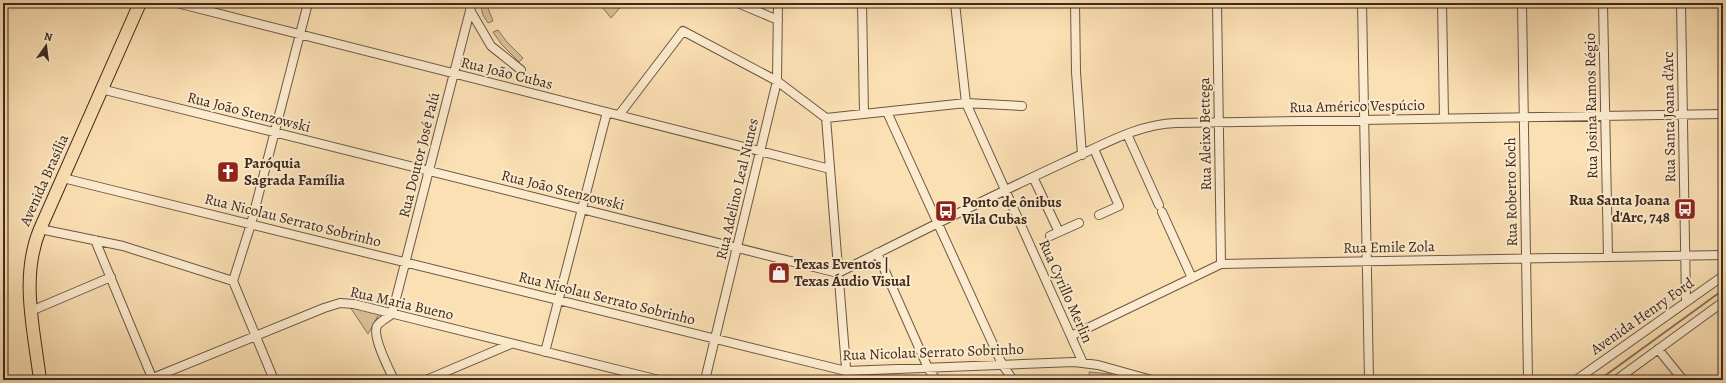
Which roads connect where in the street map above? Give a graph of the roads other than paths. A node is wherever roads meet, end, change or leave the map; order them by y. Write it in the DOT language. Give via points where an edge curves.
graph roads {
  1 [pos="140,3"];
  2 [pos="178,3"];
  3 [pos="308,3"];
  4 [pos="778,3"];
  5 [pos="862,3"];
  6 [pos="955,3"];
  7 [pos="1075,3"];
  8 [pos="1217,3"];
  9 [pos="1362,3"];
  10 [pos="1442,3"];
  11 [pos="1522,3"];
  12 [pos="1603,3"];
  13 [pos="1681,3"];
  14 [pos="740,4"];
  15 [pos="471,7"];
  16 [pos="778,20"];
  17 [pos="300,34"];
  18 [pos="521,70"];
  19 [pos="454,74"];
  20 [pos="777,81"];
  21 [pos="102,89"];
  22 [pos="966,103"];
  23 [pos="1022,106"];
  24 [pos="607,112"];
  25 [pos="887,112"];
  26 [pos="864,114"];
  27 [pos="1683,114"];
  28 [pos="1723,114"];
  29 [pos="619,115"];
  30 [pos="1605,116"];
  31 [pos="1524,117"];
  32 [pos="826,118"];
  33 [pos="1444,118"];
  34 [pos="1364,120"];
  35 [pos="1219,122"];
  36 [pos="275,132"];
  37 [pos="1127,134"];
  38 [pos="1094,149"];
  39 [pos="760,151"];
  40 [pos="1082,155"];
  41 [pos="830,169"];
  42 [pos="429,171"];
  43 [pos="1033,177"];
  44 [pos="62,178"];
  45 [pos="1004,189"];
  46 [pos="582,209"];
  47 [pos="1099,215"];
  48 [pos="938,223"];
  49 [pos="252,224"];
  50 [pos="1079,224"];
  51 [pos="40,229"];
  52 [pos="1059,232"];
  53 [pos="1050,236"];
  54 [pos="95,240"];
  55 [pos="737,247"];
  56 [pos="877,253"];
  57 [pos="1723,254"];
  58 [pos="1685,255"];
  59 [pos="1608,257"];
  60 [pos="1526,258"];
  61 [pos="405,262"];
  62 [pos="1366,262"];
  63 [pos="1221,264"];
  64 [pos="838,272"];
  65 [pos="1723,276"];
  66 [pos="110,277"];
  67 [pos="1192,278"];
  68 [pos="233,281"];
  69 [pos="559,300"];
  70 [pos="1686,302"];
  71 [pos="1723,302"];
  72 [pos="32,311"];
  73 [pos="392,314"];
  74 [pos="256,336"];
  75 [pos="1071,336"];
  76 [pos="715,339"];
  77 [pos="511,344"];
  78 [pos="1658,349"];
  79 [pos="545,352"];
  80 [pos="1083,363"];
  81 [pos="1002,364"];
  82 [pos="928,368"];
  83 [pos="847,376"];
  84 [pos="151,379"];
  85 [pos="40,380"];
  86 [pos="274,380"];
  87 [pos="394,380"];
  88 [pos="426,380"];
  89 [pos="659,380"];
  90 [pos="705,380"];
  91 [pos="936,380"];
  92 [pos="1013,380"];
  93 [pos="1152,380"];
  94 [pos="1369,380"];
  95 [pos="1528,380"];
  96 [pos="1576,380"];
  97 [pos="1616,380"];
  98 [pos="1683,380"];
  1 -- 21 [label="main road, Avenida Brasília"];
  2 -- 17 [label="street, Rua João Cubas"];
  3 -- 17 [label="street"];
  4 -- 16 [label="street, Rua Adelino Leal Nunes"];
  5 -- 26 [label="street"];
  6 -- 22 [label="street, Rua Cyrillo Merlin"];
  7 -- 40 [label="street" via="1076,72"];
  8 -- 35 [label="street, Rua Aleixo Bettega"];
  9 -- 34 [label="street"];
  10 -- 33 [label="street"];
  11 -- 31 [label="street, Rua Roberto Koch"];
  12 -- 30 [label="street, Rua Josina Ramos Régio"];
  13 -- 27 [label="street, Rua Santa Joana d'Arc"];
  14 -- 16 [label="street"];
  15 -- 18 [label="street" via="491,46"];
  15 -- 19 [label="street, Rua Doutor José Palú"];
  16 -- 20 [label="street, Rua Adelino Leal Nunes"];
  17 -- 19 [label="street, Rua João Cubas"];
  17 -- 36 [label="street"];
  19 -- 24 [label="street, Rua João Cubas"];
  19 -- 42 [label="street, Rua Doutor José Palú"];
  20 -- 29 [label="street" via="683,31"];
  20 -- 32 [label="street"];
  20 -- 39 [label="street, Rua Adelino Leal Nunes"];
  21 -- 36 [label="street, Rua João Stenzowski"];
  21 -- 44 [label="main road, Avenida Brasília"];
  22 -- 23 [label="street"];
  22 -- 25 [label="street"];
  22 -- 45 [label="street, Rua Cyrillo Merlin"];
  24 -- 29 [label="street, Rua João Cubas"];
  24 -- 46 [label="street"];
  25 -- 26 [label="street"];
  25 -- 48 [label="street"];
  26 -- 32 [label="street"];
  27 -- 28 [label="street, Rua Américo Vespúcio"];
  27 -- 30 [label="street, Rua Américo Vespúcio"];
  27 -- 58 [label="street, Rua Santa Joana d'Arc"];
  29 -- 39 [label="street, Rua João Cubas"];
  30 -- 31 [label="street, Rua Américo Vespúcio"];
  30 -- 59 [label="street, Rua Josina Ramos Régio"];
  31 -- 33 [label="street, Rua Américo Vespúcio"];
  31 -- 60 [label="street, Rua Roberto Koch"];
  32 -- 41 [label="street"];
  33 -- 34 [label="street, Rua Américo Vespúcio"];
  34 -- 35 [label="street, Rua Américo Vespúcio"];
  34 -- 62 [label="street"];
  35 -- 37 [label="street, Rua Américo Vespúcio" via="1161,124"];
  35 -- 63 [label="street, Rua Aleixo Bettega"];
  36 -- 42 [label="street, Rua João Stenzowski"];
  36 -- 49 [label="street"];
  37 -- 38 [label="street, Rua Américo Vespúcio"];
  37 -- 67 [label="street"];
  38 -- 40 [label="street, Rua Américo Vespúcio"];
  38 -- 47 [label="street" via="1119,206"];
  39 -- 41 [label="street, Rua João Cubas"];
  39 -- 55 [label="street, Rua Adelino Leal Nunes"];
  40 -- 43 [label="street, Rua Américo Vespúcio"];
  41 -- 64 [label="street"];
  42 -- 46 [label="street, Rua João Stenzowski"];
  42 -- 61 [label="street, Rua Doutor José Palú"];
  43 -- 45 [label="street, Rua Américo Vespúcio"];
  43 -- 52 [label="street"];
  44 -- 49 [label="street, Rua Nicolau Serrato Sobrinho"];
  44 -- 51 [label="main road, Avenida Brasília"];
  45 -- 48 [label="street"];
  45 -- 75 [label="street, Rua Cyrillo Merlin"];
  46 -- 55 [label="street, Rua João Stenzowski"];
  46 -- 69 [label="street"];
  48 -- 56 [label="street"];
  48 -- 81 [label="street"];
  49 -- 61 [label="street, Rua Nicolau Serrato Sobrinho"];
  49 -- 68 [label="street"];
  50 -- 52 [label="street"];
  51 -- 54 [label="street"];
  51 -- 72 [label="main road, Avenida Brasília" via="31,262 29,286"];
  52 -- 53 [label="street"];
  54 -- 66 [label="street"];
  54 -- 68 [label="street" via="123,246"];
  55 -- 64 [label="street, Rua João Stenzowski"];
  55 -- 76 [label="street, Rua Adelino Leal Nunes"];
  56 -- 64 [label="street"];
  56 -- 82 [label="street"];
  57 -- 58 [label="street, Rua Emile Zola"];
  58 -- 59 [label="street, Rua Emile Zola"];
  58 -- 70 [label="street, Rua Santa Joana d'Arc"];
  59 -- 60 [label="street, Rua Emile Zola"];
  60 -- 62 [label="street, Rua Emile Zola"];
  60 -- 95 [label="street, Rua Roberto Koch"];
  61 -- 69 [label="street, Rua Nicolau Serrato Sobrinho"];
  61 -- 73 [label="street, Rua Doutor José Palú"];
  62 -- 63 [label="street, Rua Emile Zola"];
  62 -- 94 [label="street"];
  63 -- 67 [label="street, Rua Emile Zola"];
  64 -- 83 [label="street"];
  65 -- 70 [label="street, Avenida Henry Ford"];
  66 -- 72 [label="street"];
  66 -- 84 [label="street"];
  67 -- 75 [label="street, Rua Emile Zola"];
  68 -- 74 [label="street"];
  69 -- 76 [label="street, Rua Nicolau Serrato Sobrinho"];
  69 -- 79 [label="street"];
  70 -- 96 [label="street, Avenida Henry Ford"];
  71 -- 78 [label="street"];
  72 -- 85 [label="main road, Avenida Brasília"];
  73 -- 74 [label="street, Rua Maria Bueno" via="340,303"];
  73 -- 77 [label="street, Rua Maria Bueno"];
  73 -- 87 [label="street" via="380,322 376,331"];
  74 -- 84 [label="street, Rua Maria Bueno"];
  74 -- 86 [label="street"];
  75 -- 80 [label="street, Rua Cyrillo Merlin"];
  76 -- 83 [label="street, Rua Nicolau Serrato Sobrinho"];
  76 -- 90 [label="street, Rua Adelino Leal Nunes"];
  77 -- 79 [label="street, Rua Maria Bueno"];
  77 -- 88 [label="street"];
  78 -- 97 [label="street"];
  78 -- 98 [label="street"];
  79 -- 89 [label="street, Rua Maria Bueno"];
  80 -- 81 [label="street, Rua Nicolau Serrato Sobrinho"];
  80 -- 93 [label="street, Rua Nicolau Serrato Sobrinho"];
  81 -- 82 [label="street, Rua Nicolau Serrato Sobrinho"];
  81 -- 92 [label="street"];
  82 -- 83 [label="street, Rua Nicolau Serrato Sobrinho"];
  82 -- 91 [label="street"];
}
